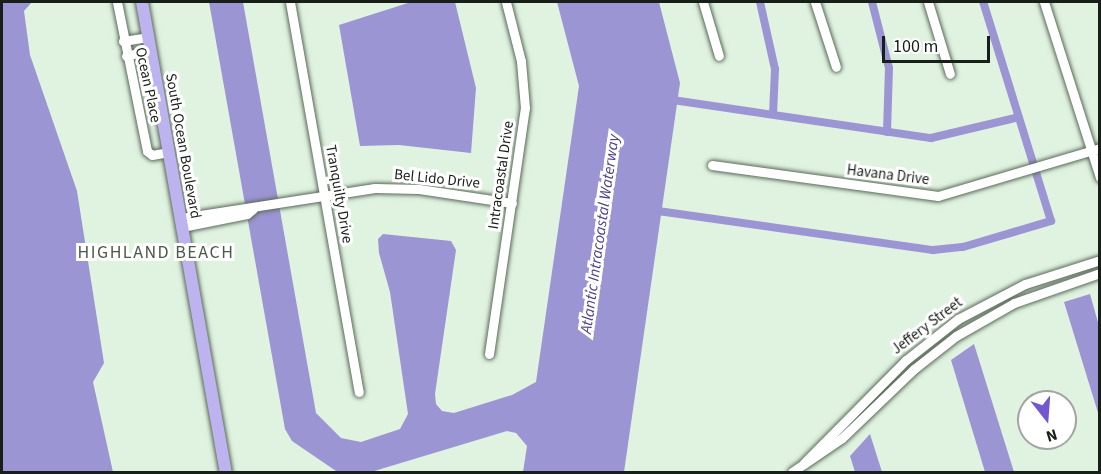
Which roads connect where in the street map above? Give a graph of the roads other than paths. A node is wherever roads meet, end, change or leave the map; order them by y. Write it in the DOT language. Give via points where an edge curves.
graph roads {
  1 [pos="117,2"];
  2 [pos="142,2"];
  3 [pos="290,2"];
  4 [pos="506,2"];
  5 [pos="703,2"];
  6 [pos="815,2"];
  7 [pos="928,2"];
  8 [pos="1044,2"];
  9 [pos="148,37"];
  10 [pos="123,41"];
  11 [pos="150,50"];
  12 [pos="126,56"];
  13 [pos="719,56"];
  14 [pos="836,67"];
  15 [pos="950,74"];
  16 [pos="1095,150"];
  17 [pos="169,152"];
  18 [pos="712,165"];
  19 [pos="1100,177"];
  20 [pos="324,195"];
  21 [pos="512,203"];
  22 [pos="181,223"];
  23 [pos="1100,260"];
  24 [pos="1100,273"];
  25 [pos="1009,291"];
  26 [pos="1014,303"];
  27 [pos="489,354"];
  28 [pos="359,392"];
  29 [pos="804,463"];
  30 [pos="226,472"];
  31 [pos="792,472"];
  1 -- 10 [label="street, Ocean Place"];
  2 -- 9 [label="main road, South Ocean Boulevard"];
  3 -- 20 [label="street, Tranquilty Drive"];
  4 -- 21 [label="street, Intracoastal Drive" via="525,88"];
  5 -- 13 [label="street"];
  6 -- 14 [label="street"];
  7 -- 15 [label="street"];
  8 -- 16 [label="street"];
  9 -- 10 [label="street"];
  9 -- 11 [label="main road, South Ocean Boulevard"];
  10 -- 12 [label="street, Ocean Place"];
  11 -- 12 [label="street"];
  11 -- 17 [label="main road, South Ocean Boulevard"];
  12 -- 17 [label="street, Ocean Place" via="147,151 152,155"];
  16 -- 18 [label="street, Havana Drive" via="952,194 924,196"];
  16 -- 19 [label="street"];
  17 -- 22 [label="main road, South Ocean Boulevard"];
  20 -- 21 [label="street, Bel Lido Drive" via="397,188"];
  20 -- 22 [label="street, Bel Lido Drive"];
  20 -- 28 [label="street, Tranquilty Drive"];
  21 -- 27 [label="street, Intracoastal Drive"];
  22 -- 30 [label="main road, South Ocean Boulevard"];
  23 -- 25 [label="street, Jeffery Street"];
  24 -- 26 [label="street, Jeffery Street"];
  25 -- 26 [label="street"];
  25 -- 29 [label="street, Jeffery Street" via="958,319 924,344"];
  26 -- 29 [label="street, Jeffery Street" via="943,345 842,438"];
  29 -- 31 [label="street, Jeffery Street"];
}
